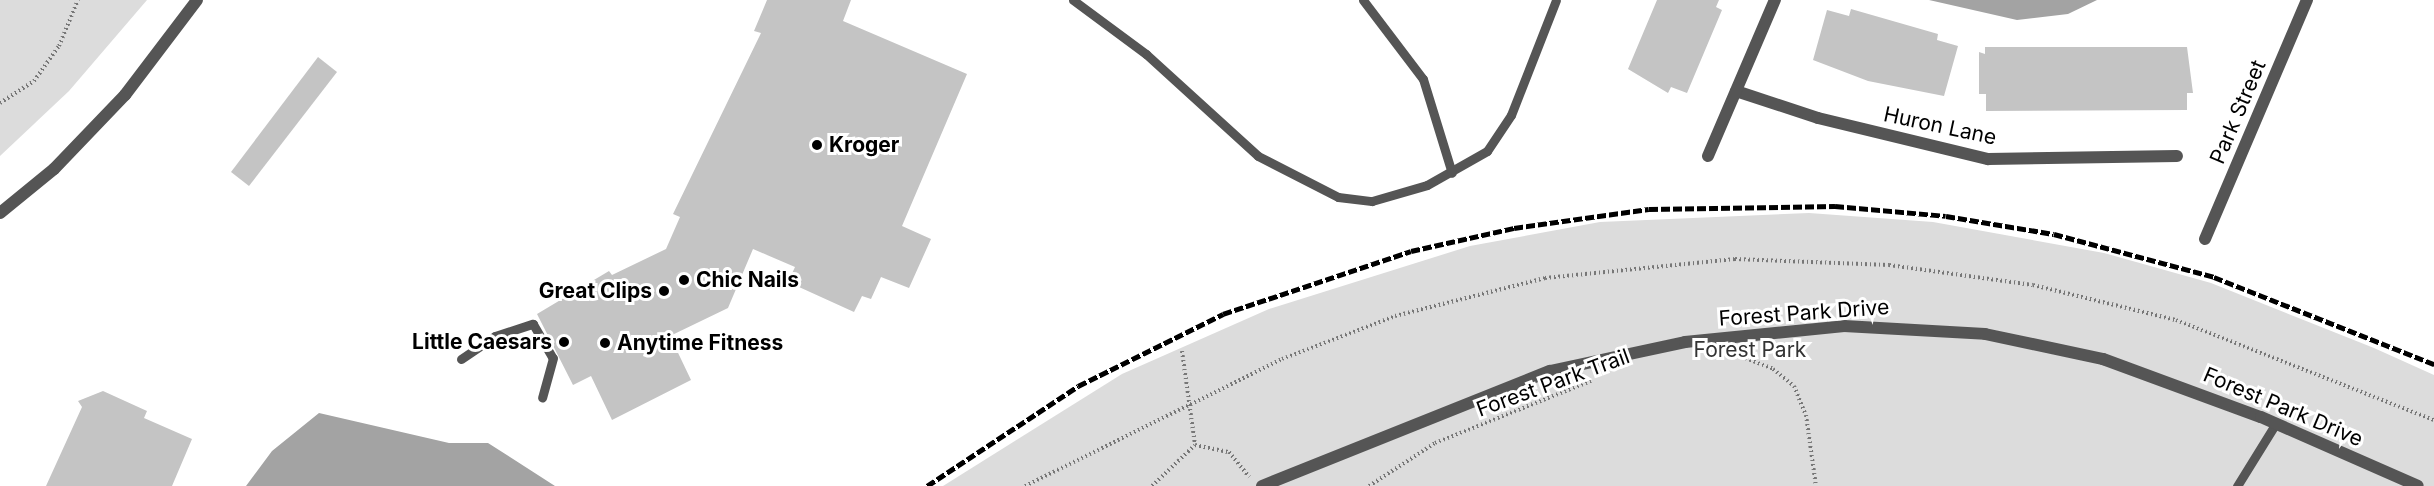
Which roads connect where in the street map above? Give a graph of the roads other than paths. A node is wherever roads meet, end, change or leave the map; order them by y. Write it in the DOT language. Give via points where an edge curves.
graph roads {
  1 [pos="197,0"];
  2 [pos="1073,0"];
  3 [pos="1363,0"];
  4 [pos="1556,0"];
  5 [pos="1775,0"];
  6 [pos="2307,0"];
  7 [pos="1736,91"];
  8 [pos="1708,156"];
  9 [pos="2177,156"];
  10 [pos="1452,173"];
  11 [pos="0,213"];
  12 [pos="2205,238"];
  13 [pos="461,359"];
  14 [pos="542,398"];
  15 [pos="2277,423"];
  16 [pos="1262,486"];
  17 [pos="2237,486"];
  18 [pos="2418,486"];
  1 -- 11 [label="street" via="125,95 54,169"];
  2 -- 10 [label="lane" via="1146,54 1258,156 1306,183 1338,197 1372,201"];
  3 -- 10 [label="lane" via="1406,49 1423,79"];
  4 -- 10 [label="lane" via="1511,115 1487,151"];
  5 -- 7 [label="street"];
  6 -- 12 [label="street, Park Street"];
  7 -- 8 [label="street"];
  7 -- 9 [label="street, Huron Lane" via="1818,118 1988,159"];
  13 -- 14 [label="lane" via="495,336 533,324 553,358"];
  15 -- 16 [label="street, Forest Park Drive" via="2168,379 2043,344 1951,331 1844,326 1685,342 1550,371"];
  15 -- 17 [label="lane"];
  15 -- 18 [label="street, Forest Park Drive"];
}
